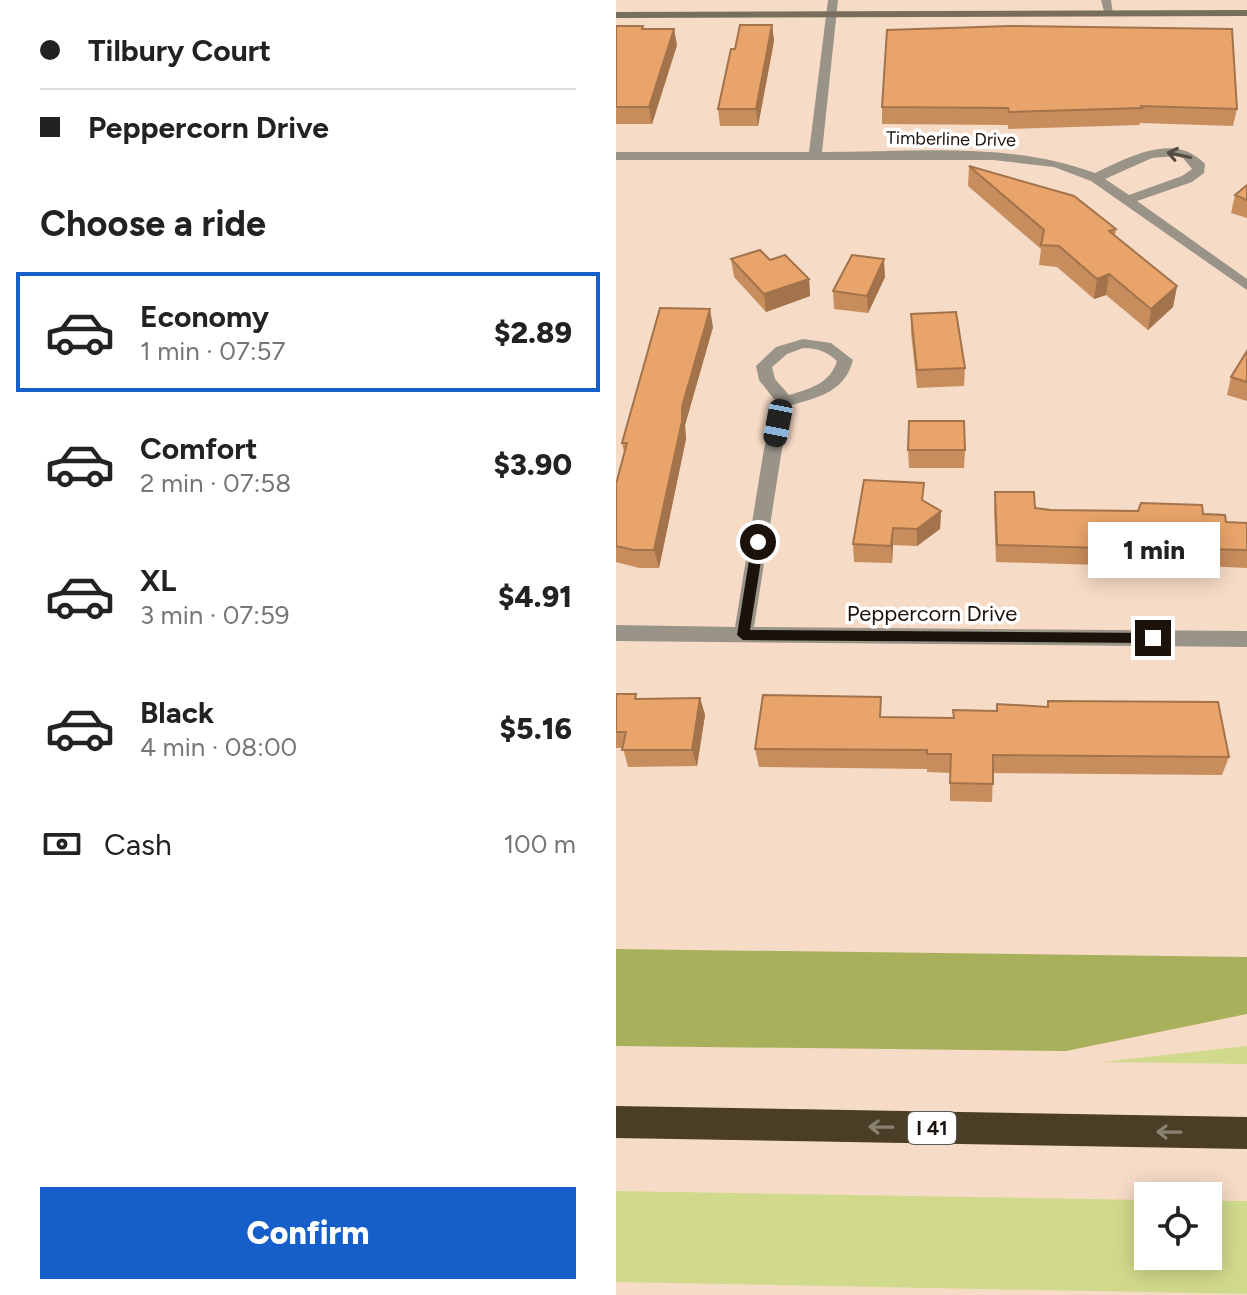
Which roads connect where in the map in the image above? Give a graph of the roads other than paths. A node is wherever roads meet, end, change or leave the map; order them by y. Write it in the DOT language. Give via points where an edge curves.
graph roads {
  1 [pos="833,0"];
  2 [pos="1106,0"];
  3 [pos="1109,13"];
  4 [pos="1247,13"];
  5 [pos="832,14"];
  6 [pos="616,15"];
  7 [pos="616,156"];
  8 [pos="815,156"];
  9 [pos="1096,178"];
  10 [pos="1128,200"];
  11 [pos="1247,286"];
  12 [pos="785,402"];
  13 [pos="616,633"];
  14 [pos="743,635"];
  15 [pos="1247,639"];
  16 [pos="616,1122"];
  17 [pos="1247,1133"];
  1 -- 5 [label="street"];
  2 -- 3 [label="street"];
  3 -- 4 [label="street"];
  3 -- 5 [label="street"];
  5 -- 6 [label="street"];
  5 -- 8 [label="street"];
  7 -- 8 [label="street, Timberline Drive"];
  8 -- 9 [label="street, Timberline Drive" via="1026,158"];
  9 -- 10 [label="street, Timberline Drive"];
  10 -- 9 [label="street, one-way" via="1187,179 1199,170 1198,164 1182,153 1158,153"];
  10 -- 11 [label="street, Timberline Drive"];
  12 -- 12 [label="street" via="837,382 845,360 824,345 806,343 773,354 764,366 767,380"];
  12 -- 14 [label="street"];
  13 -- 14 [label="street, Peppercorn Drive"];
  14 -- 15 [label="street, Peppercorn Drive"];
  17 -- 16 [label="highway, I 41, one-way"];
}
